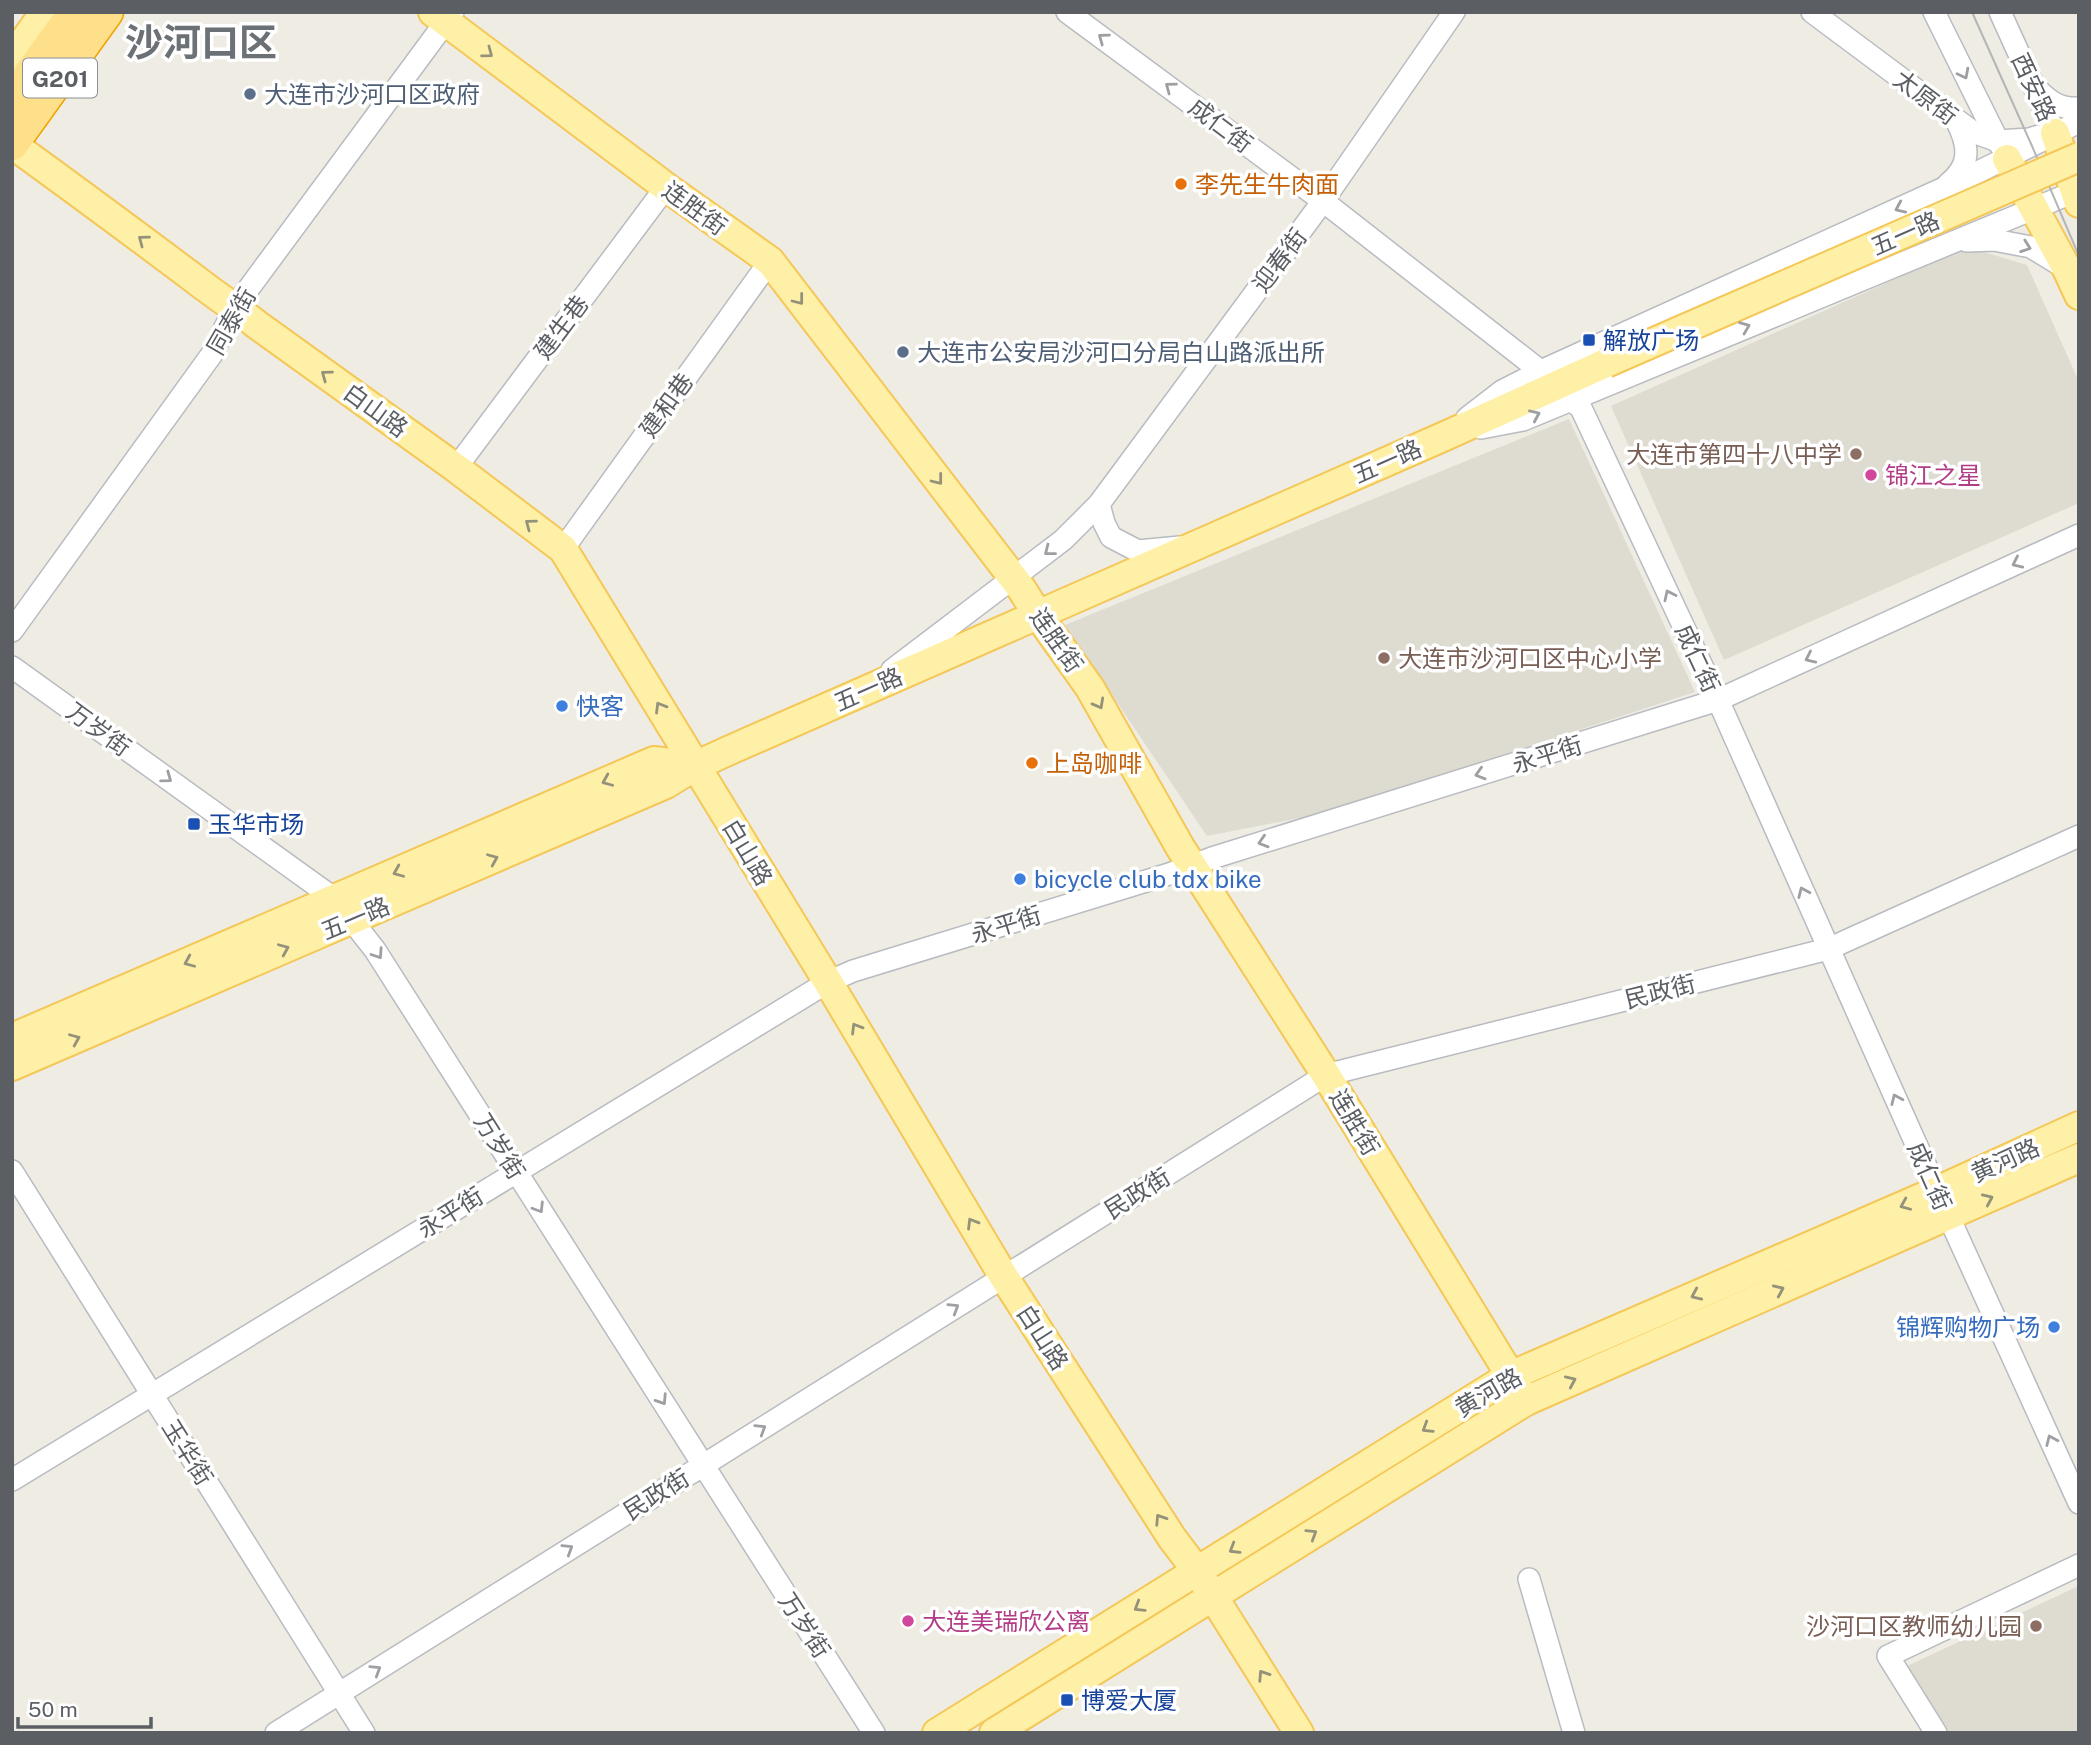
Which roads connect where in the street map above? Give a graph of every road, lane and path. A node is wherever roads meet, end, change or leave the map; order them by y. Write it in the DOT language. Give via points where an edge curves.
graph roads {
  1 [pos="45,12"];
  2 [pos="75,12"];
  3 [pos="107,12"];
  4 [pos="1067,12"];
  5 [pos="1454,12"];
  6 [pos="1812,12"];
  7 [pos="1934,12"];
  8 [pos="2000,12"];
  9 [pos="444,15"];
  10 [pos="12,58"];
  11 [pos="2032,84"];
  12 [pos="12,99"];
  13 [pos="2079,108"];
  14 [pos="1955,118"];
  15 [pos="2067,128"];
  16 [pos="12,144"];
  17 [pos="2002,150"];
  18 [pos="2077,158"];
  19 [pos="666,187"];
  20 [pos="1940,190"];
  21 [pos="2077,195"];
  22 [pos="1323,201"];
  23 [pos="2033,209"];
  24 [pos="1935,249"];
  25 [pos="769,261"];
  26 [pos="2067,269"];
  27 [pos="2079,295"];
  28 [pos="235,307"];
  29 [pos="1556,385"];
  30 [pos="456,468"];
  31 [pos="1099,504"];
  32 [pos="2079,535"];
  33 [pos="1193,546"];
  34 [pos="563,549"];
  35 [pos="1014,579"];
  36 [pos="1038,615"];
  37 [pos="12,631"];
  38 [pos="12,667"];
  39 [pos="863,691"];
  40 [pos="1718,700"];
  41 [pos="695,766"];
  42 [pos="2079,835"];
  43 [pos="1192,866"];
  44 [pos="343,909"];
  45 [pos="1828,949"];
  46 [pos="828,982"];
  47 [pos="12,1038"];
  48 [pos="12,1066"];
  49 [pos="1326,1075"];
  50 [pos="2079,1126"];
  51 [pos="2079,1158"];
  52 [pos="12,1171"];
  53 [pos="516,1171"];
  54 [pos="1943,1204"];
  55 [pos="1004,1277"];
  56 [pos="1510,1376"];
  57 [pos="152,1395"];
  58 [pos="1526,1401"];
  59 [pos="703,1465"];
  60 [pos="12,1480"];
  61 [pos="2079,1503"];
  62 [pos="2079,1565"];
  63 [pos="1197,1571"];
  64 [pos="1529,1579"];
  65 [pos="1212,1595"];
  66 [pos="339,1693"];
  67 [pos="276,1733"];
  68 [pos="364,1733"];
  69 [pos="874,1733"];
  70 [pos="937,1733"];
  71 [pos="993,1733"];
  72 [pos="1299,1733"];
  73 [pos="1574,1733"];
  74 [pos="1936,1733"];
  1 -- 10 [label="main road"];
  2 -- 12 [label="highway, G201"];
  3 -- 16 [label="highway, G201"];
  22 -- 4 [label="street, 成仁街, one-way"];
  5 -- 22 [label="street, 迎春街"];
  6 -- 14 [label="street, 太原街"];
  7 -- 17 [label="street, one-way"];
  8 -- 11 [label="street, 西安路"];
  9 -- 19 [label="main road, 连胜街, one-way"];
  9 -- 28 [label="street, 同泰街"];
  11 -- 13 [label="street" via="2062,108"];
  11 -- 15 [label="street, 西安路"];
  14 -- 17 [label="street, 太原街"];
  14 -- 20 [label="street" via="1963,133 1964,167"];
  15 -- 17 [label="street"];
  15 -- 21 [label="main road, 西安路"];
  28 -- 16 [label="main road, 白山路, one-way"];
  17 -- 20 [label="street"];
  17 -- 21 [label="street, 太原街"];
  17 -- 23 [label="main road"];
  18 -- 29 [label="main road, 五一路, bridge"];
  19 -- 25 [label="main road, 连胜街"];
  19 -- 30 [label="street, 建生巷"];
  20 -- 29 [label="street, one-way"];
  21 -- 23 [label="street"];
  22 -- 29 [label="street, 成仁街"];
  22 -- 31 [label="street, 迎春街"];
  23 -- 24 [label="street"];
  23 -- 26 [label="main road"];
  24 -- 26 [label="street, one-way" via="1968,241 2013,242 2031,247"];
  29 -- 24 [label="street, one-way"];
  25 -- 34 [label="street, 建和巷"];
  25 -- 35 [label="main road, 连胜街, one-way"];
  26 -- 27 [label="main road"];
  30 -- 28 [label="main road, 白山路, one-way"];
  28 -- 37 [label="street, 同泰街" via="212,355"];
  29 -- 33 [label="main road, 五一路"];
  40 -- 29 [label="street, 成仁街, one-way" via="1581,408"];
  34 -- 30 [label="main road, 白山路, one-way"];
  31 -- 33 [label="street" via="1111,537 1138,551"];
  31 -- 35 [label="street, 迎春街, one-way"];
  32 -- 40 [label="street, 永平街, one-way"];
  33 -- 36 [label="main road, 五一路"];
  41 -- 34 [label="main road, 白山路, one-way"];
  35 -- 36 [label="main road, 连胜街"];
  35 -- 39 [label="street, 迎春街"];
  36 -- 39 [label="main road, 五一路"];
  36 -- 43 [label="main road, 连胜街, one-way" via="1090,688"];
  38 -- 44 [label="street, 万岁街, one-way"];
  39 -- 41 [label="main road, 五一路"];
  40 -- 43 [label="street, 永平街, one-way"];
  45 -- 40 [label="street, 成仁街, one-way"];
  41 -- 44 [label="main road, 五一路" via="666,784"];
  41 -- 46 [label="main road, 白山路"];
  42 -- 45 [label="street, 民政街"];
  43 -- 46 [label="street, 永平街"];
  43 -- 49 [label="main road, 连胜街"];
  44 -- 47 [label="main road, 五一路, one-way"];
  48 -- 44 [label="main road, 五一路, one-way"];
  44 -- 53 [label="street, 万岁街, one-way" via="375,950"];
  45 -- 49 [label="street, 民政街"];
  54 -- 45 [label="street, 成仁街, one-way"];
  46 -- 53 [label="street, 永平街"];
  55 -- 46 [label="main road, 白山路, one-way"];
  49 -- 55 [label="street, 民政街"];
  49 -- 56 [label="main road, 连胜街"];
  50 -- 54 [label="main road, 黄河路"];
  54 -- 51 [label="main road, 黄河路, one-way"];
  52 -- 57 [label="street, 玉华街"];
  53 -- 57 [label="street, 永平街"];
  53 -- 59 [label="street, 万岁街, one-way"];
  54 -- 56 [label="main road, 黄河路, one-way"];
  58 -- 54 [label="main road, 黄河路, one-way"];
  61 -- 54 [label="street, 成仁街, one-way"];
  59 -- 55 [label="street, 民政街, one-way"];
  63 -- 55 [label="main road, 白山路, one-way"];
  56 -- 58 [label="main road, 连胜街"];
  56 -- 63 [label="main road, 黄河路, one-way"];
  57 -- 60 [label="street, 永平街"];
  57 -- 66 [label="street, 玉华街"];
  65 -- 58 [label="main road, 黄河路, one-way"];
  66 -- 59 [label="street, 民政街, one-way"];
  59 -- 69 [label="street, 万岁街"];
  62 -- 74 [label="street" via="1888,1656"];
  63 -- 65 [label="main road, 白山路"];
  63 -- 70 [label="main road, 黄河路, one-way"];
  64 -- 73 [label="street"];
  65 -- 71 [label="main road, 黄河路"];
  72 -- 65 [label="main road, 白山路, one-way"];
  66 -- 67 [label="street, 民政街"];
  66 -- 68 [label="street, 玉华街"];
}
